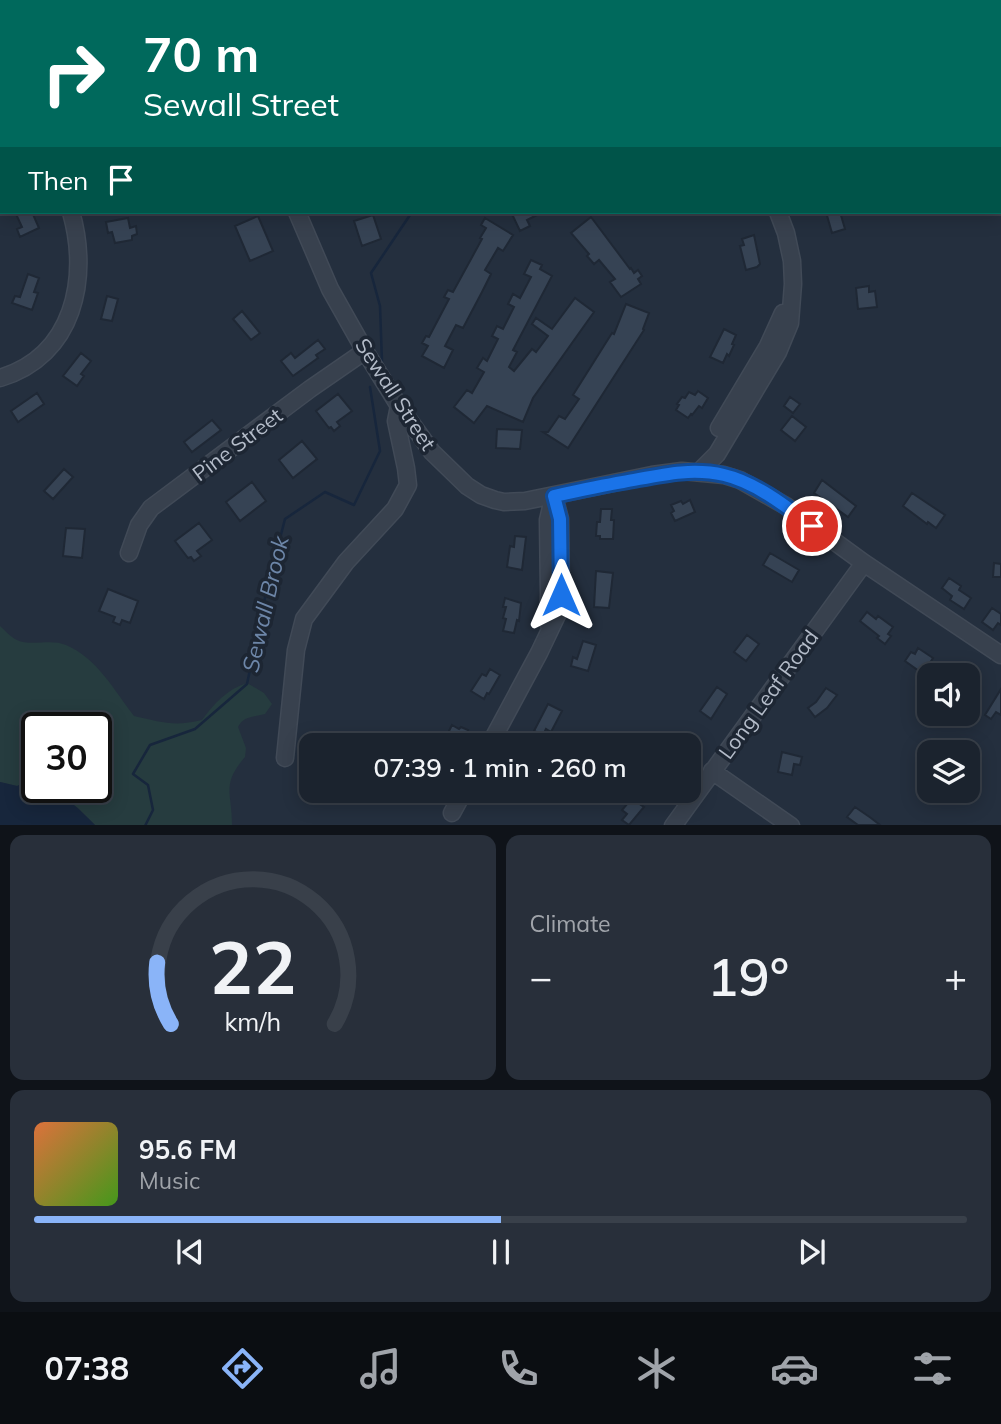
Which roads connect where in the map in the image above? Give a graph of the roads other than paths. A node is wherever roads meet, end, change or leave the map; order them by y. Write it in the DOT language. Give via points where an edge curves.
graph roads {
  1 [pos="72,214"];
  2 [pos="298,214"];
  3 [pos="779,214"];
  4 [pos="365,351"];
  5 [pos="0,378"];
  6 [pos="399,406"];
  7 [pos="699,472"];
  8 [pos="554,496"];
  9 [pos="129,553"];
  10 [pos="864,563"];
  11 [pos="1001,656"];
  12 [pos="496,733"];
  13 [pos="285,758"];
  14 [pos="712,771"];
  15 [pos="457,803"];
  16 [pos="452,813"];
  17 [pos="673,825"];
  18 [pos="792,825"];
  1 -- 5 [label="street" via="79,259 78,289 69,317 44,352"];
  2 -- 4 [label="street, Sewall Street" via="330,289"];
  3 -- 7 [label="street" via="792,261 792,299 707,448"];
  4 -- 6 [label="street, Sewall Street"];
  4 -- 9 [label="street, Pine Street" via="151,508"];
  6 -- 8 [label="street, Sewall Street" via="432,452 481,495 504,502"];
  6 -- 13 [label="street" via="396,421 408,485 395,509 346,562 304,619 296,650"];
  7 -- 8 [label="street, Sewall Street" via="652,475"];
  7 -- 10 [label="street, Sewall Street" via="728,476 764,493"];
  8 -- 12 [label="street" via="548,520 545,639"];
  10 -- 11 [label="street, Sewall Street"];
  10 -- 14 [label="street, Long Leaf Road"];
  14 -- 17 [label="street, Long Leaf Road"];
  14 -- 18 [label="street"];
  15 -- 16 [label="street"];
}
